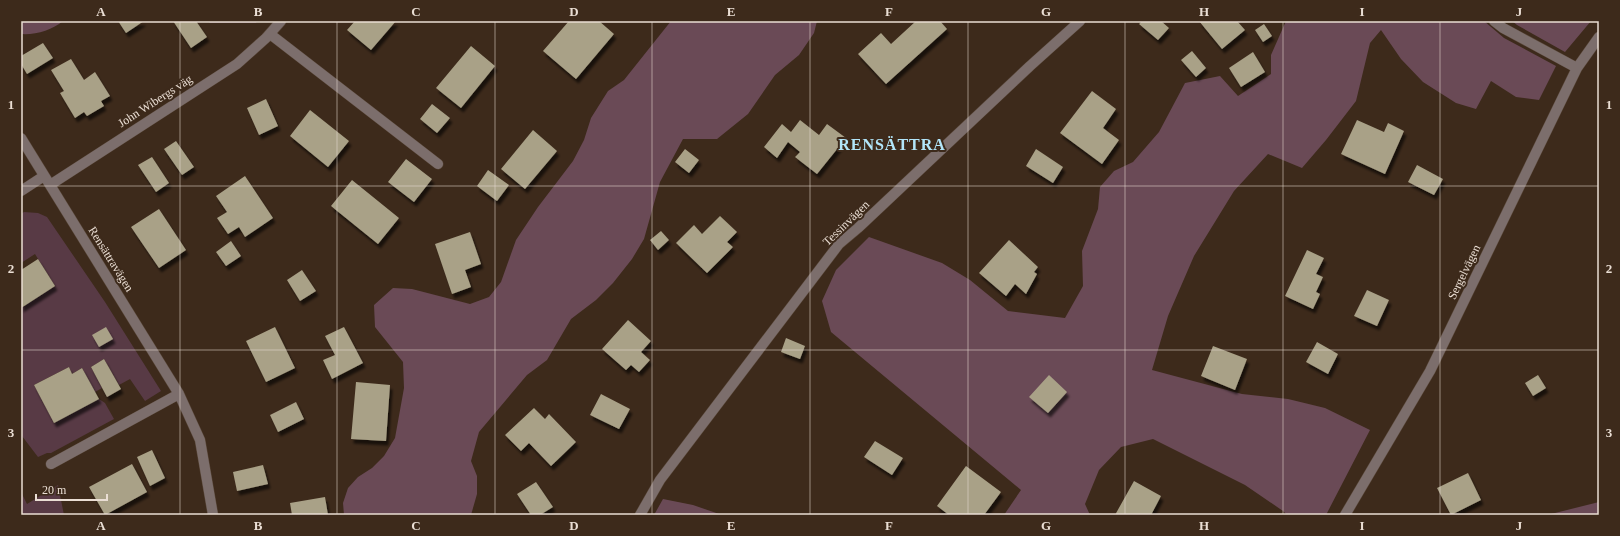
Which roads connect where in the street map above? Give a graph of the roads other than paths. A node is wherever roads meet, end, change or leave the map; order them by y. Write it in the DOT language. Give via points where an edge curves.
graph roads {
  1 [pos="281,21"];
  2 [pos="1080,21"];
  3 [pos="1494,21"];
  4 [pos="270,34"];
  5 [pos="1599,37"];
  6 [pos="1577,68"];
  7 [pos="21,138"];
  8 [pos="438,164"];
  9 [pos="44,176"];
  10 [pos="50,185"];
  11 [pos="21,191"];
  12 [pos="179,394"];
  13 [pos="51,464"];
  14 [pos="213,515"];
  15 [pos="640,515"];
  16 [pos="1346,515"];
  1 -- 4 [label="street, John Wibergs väg"];
  2 -- 15 [label="street, Tessinvägen" via="839,244 660,480"];
  3 -- 6 [label="street"];
  4 -- 8 [label="street"];
  4 -- 10 [label="street, John Wibergs väg" via="237,64"];
  5 -- 6 [label="street, Sergelvägen"];
  6 -- 16 [label="street, Sergelvägen" via="1430,371"];
  7 -- 9 [label="street, Rensättravägen"];
  9 -- 10 [label="street, Rensättravägen"];
  9 -- 11 [label="street"];
  10 -- 12 [label="street, Rensättravägen"];
  12 -- 13 [label="street"];
  12 -- 14 [label="street, Rensättravägen" via="200,440"];
}
